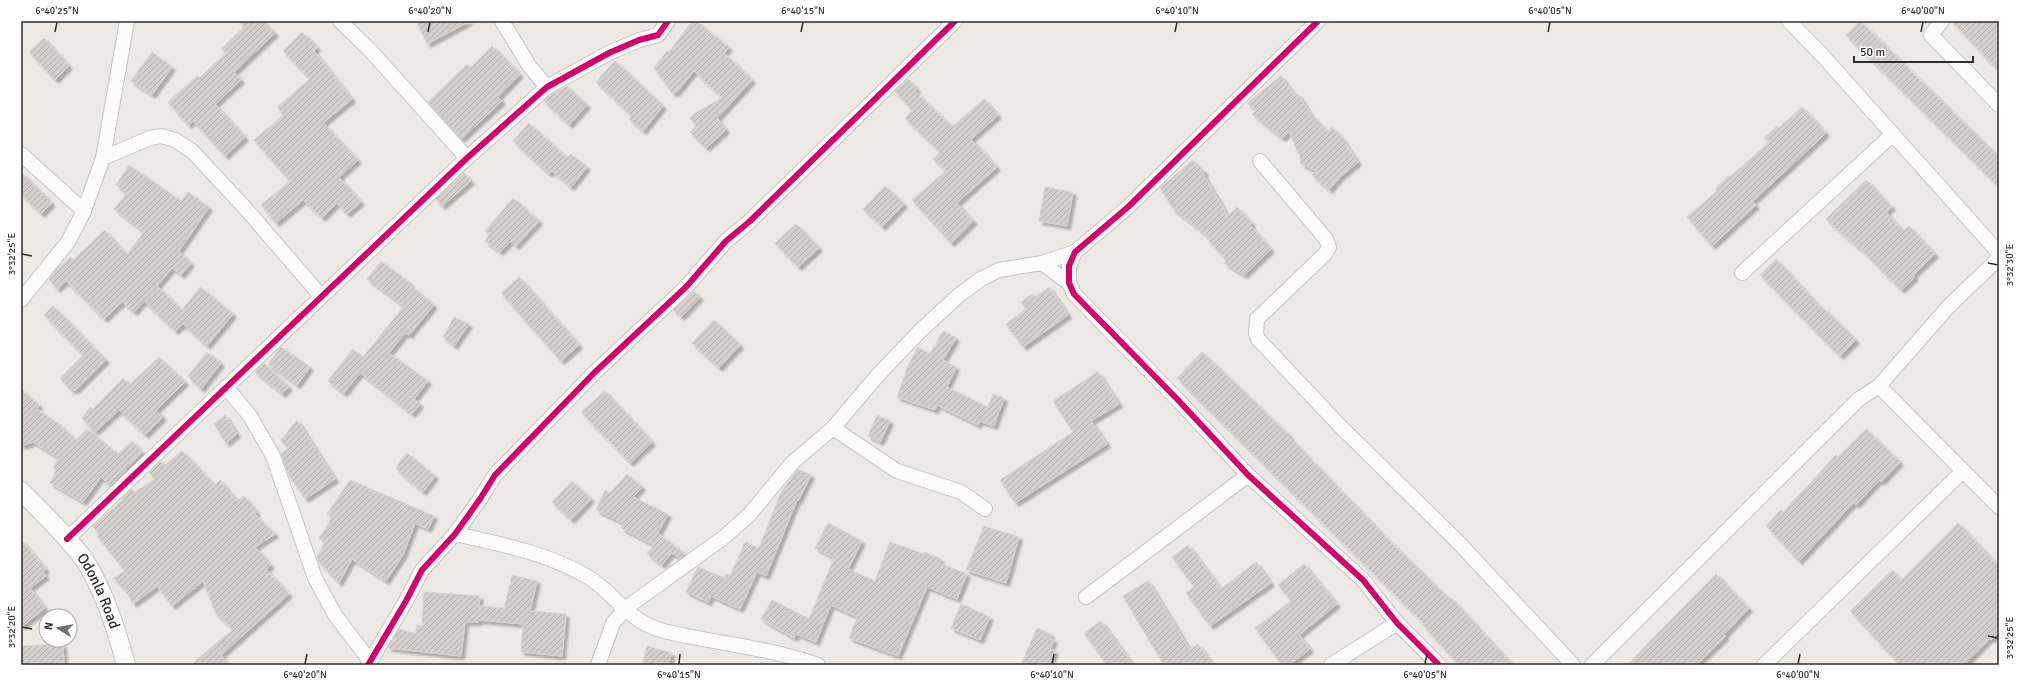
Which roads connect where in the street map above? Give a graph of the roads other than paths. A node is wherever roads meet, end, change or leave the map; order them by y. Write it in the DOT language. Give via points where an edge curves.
graph roads {
  1 [pos="127,21"];
  2 [pos="340,21"];
  3 [pos="502,21"];
  4 [pos="668,21"];
  5 [pos="955,21"];
  6 [pos="1318,21"];
  7 [pos="1789,21"];
  8 [pos="1942,21"];
  9 [pos="547,87"];
  10 [pos="1999,105"];
  11 [pos="1893,134"];
  12 [pos="21,154"];
  13 [pos="103,158"];
  14 [pos="466,158"];
  15 [pos="1260,161"];
  16 [pos="84,211"];
  17 [pos="1075,252"];
  18 [pos="1999,253"];
  19 [pos="1999,258"];
  20 [pos="1042,263"];
  21 [pos="1742,273"];
  22 [pos="1069,283"];
  23 [pos="321,296"];
  24 [pos="21,300"];
  25 [pos="1879,386"];
  26 [pos="226,387"];
  27 [pos="833,428"];
  28 [pos="1963,471"];
  29 [pos="1248,475"];
  30 [pos="21,491"];
  31 [pos="1999,507"];
  32 [pos="985,509"];
  33 [pos="455,534"];
  34 [pos="67,540"];
  35 [pos="1086,597"];
  36 [pos="626,608"];
  37 [pos="1397,623"];
  38 [pos="369,663"];
  39 [pos="126,665"];
  40 [pos="598,665"];
  41 [pos="818,665"];
  42 [pos="1331,665"];
  43 [pos="1439,665"];
  44 [pos="1572,665"];
  45 [pos="1592,665"];
  46 [pos="1764,665"];
  1 -- 13 [label="street"];
  2 -- 14 [label="street" via="370,49"];
  3 -- 9 [label="street" via="530,68"];
  4 -- 9 [label="street" via="658,35 609,53"];
  5 -- 33 [label="street" via="749,222 726,241 686,287 594,373 500,469"];
  6 -- 17 [label="street" via="1128,207"];
  7 -- 11 [label="street"];
  8 -- 10 [label="street" via="1931,35"];
  9 -- 14 [label="street"];
  11 -- 18 [label="street"];
  11 -- 21 [label="street"];
  12 -- 16 [label="street"];
  13 -- 16 [label="street"];
  13 -- 23 [label="street" via="150,138 161,136 175,140 203,163"];
  14 -- 23 [label="street"];
  15 -- 44 [label="street" via="1326,239 1328,247 1325,254 1257,319 1258,339 1340,426 1459,543"];
  16 -- 24 [label="street" via="68,242"];
  17 -- 20 [label="street"];
  17 -- 22 [label="street" via="1069,266"];
  19 -- 25 [label="street" via="1950,306"];
  20 -- 22 [label="street"];
  20 -- 27 [label="street" via="999,270 980,279 958,296 920,331"];
  22 -- 29 [label="street" via="1074,294"];
  23 -- 26 [label="street"];
  25 -- 28 [label="street"];
  25 -- 45 [label="street" via="1859,399"];
  26 -- 34 [label="street"];
  26 -- 38 [label="street" via="250,416 273,456 315,578 335,615"];
  27 -- 32 [label="street" via="897,471 961,492"];
  27 -- 36 [label="street" via="793,462 749,515 723,538"];
  28 -- 31 [label="street"];
  28 -- 46 [label="street"];
  29 -- 35 [label="street"];
  29 -- 37 [label="street" via="1363,580"];
  30 -- 34 [label="street, Odonla Road"];
  33 -- 36 [label="street" via="513,547 563,565 606,589"];
  33 -- 38 [label="street" via="422,570 387,636"];
  34 -- 39 [label="street, Odonla Road" via="83,559 102,595"];
  36 -- 40 [label="street" via="613,623"];
  36 -- 41 [label="street" via="639,620 658,630 758,649"];
  37 -- 42 [label="street"];
  37 -- 43 [label="street"];
}
